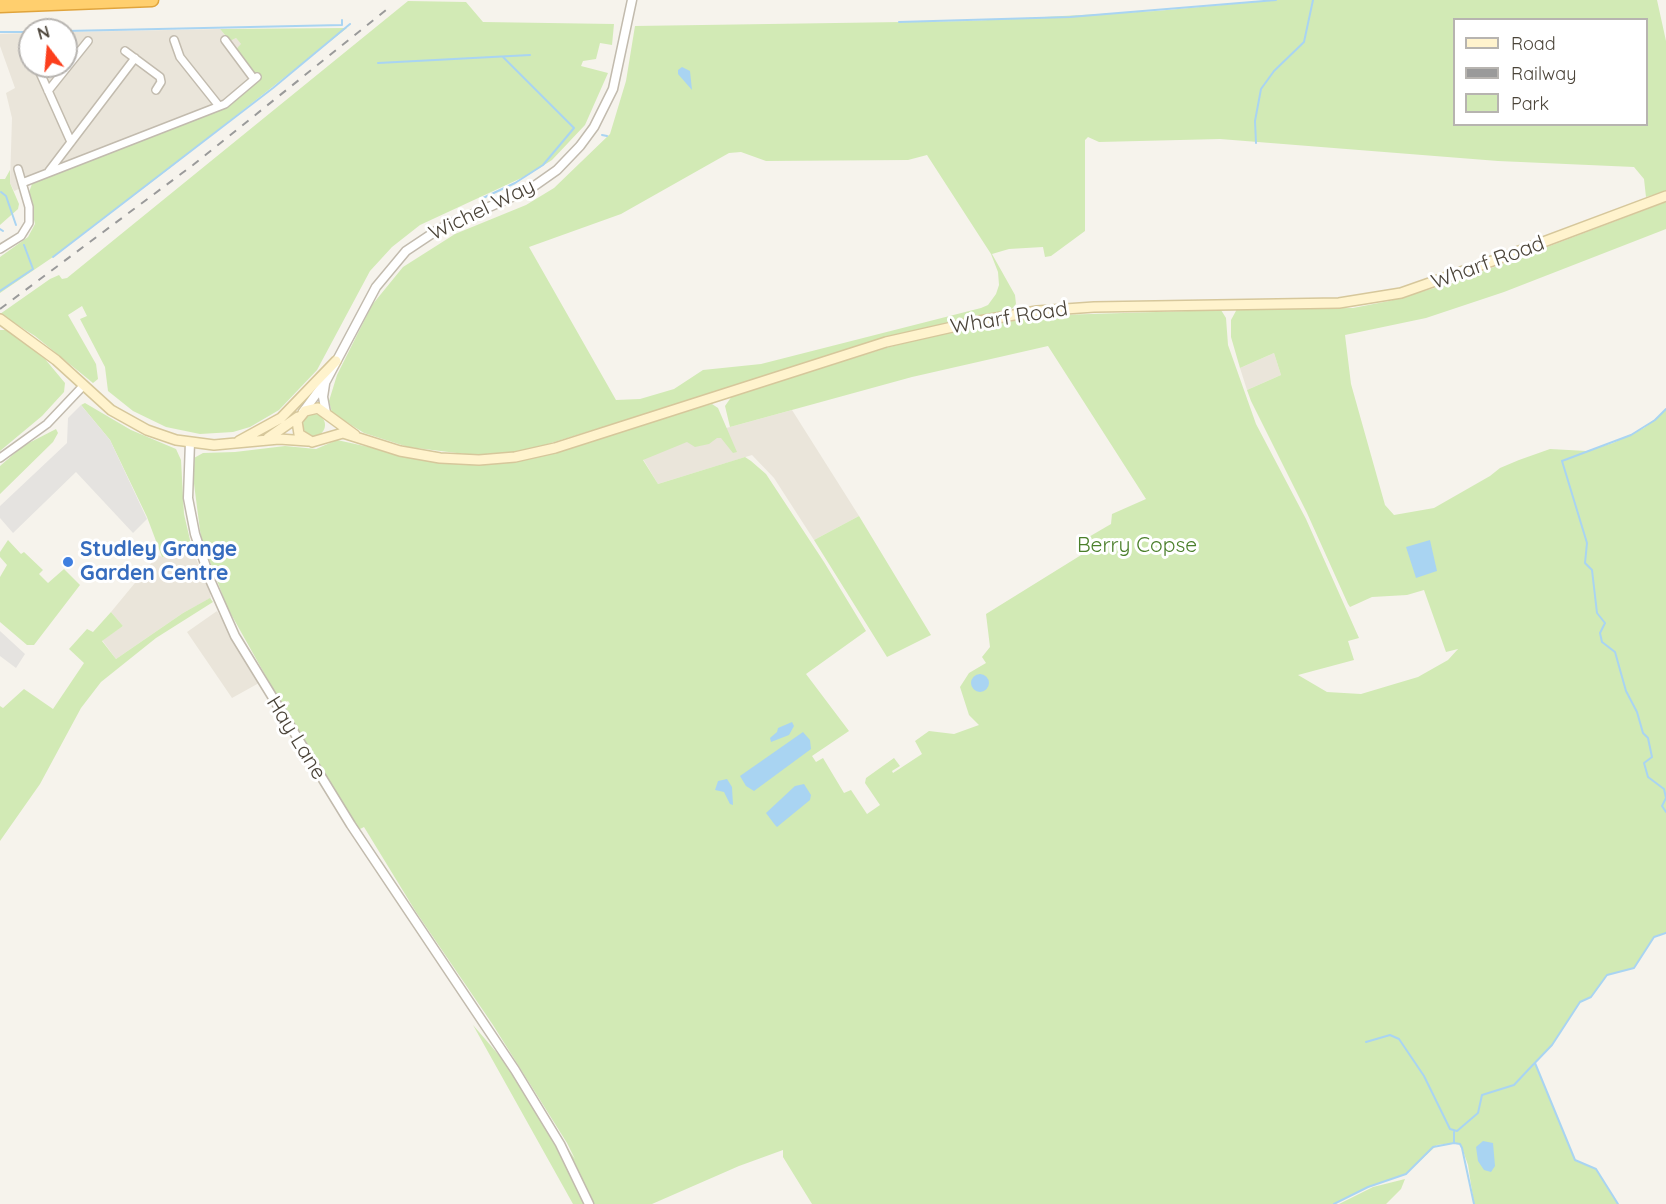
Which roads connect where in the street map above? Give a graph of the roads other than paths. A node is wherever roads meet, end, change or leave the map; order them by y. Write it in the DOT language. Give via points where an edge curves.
graph roads {
  1 [pos="152,0"];
  2 [pos="632,0"];
  3 [pos="0,6"];
  4 [pos="88,40"];
  5 [pos="174,40"];
  6 [pos="225,40"];
  7 [pos="125,51"];
  8 [pos="80,52"];
  9 [pos="135,58"];
  10 [pos="42,78"];
  11 [pos="156,90"];
  12 [pos="48,91"];
  13 [pos="219,106"];
  14 [pos="71,142"];
  15 [pos="18,169"];
  16 [pos="44,174"];
  17 [pos="22,183"];
  18 [pos="1666,196"];
  19 [pos="0,249"];
  20 [pos="2,321"];
  21 [pos="336,361"];
  22 [pos="326,381"];
  23 [pos="84,385"];
  24 [pos="302,414"];
  25 [pos="327,415"];
  26 [pos="327,435"];
  27 [pos="356,435"];
  28 [pos="263,440"];
  29 [pos="310,441"];
  30 [pos="190,442"];
  31 [pos="229,445"];
  32 [pos="0,458"];
  33 [pos="589,1204"];
  1 -- 3 [label="highway"];
  2 -- 21 [label="street, Wichel Way" via="613,89 594,128 580,146 557,170 530,189 438,229 406,251 370,295"];
  4 -- 8 [label="street"];
  5 -- 13 [label="street" via="180,57"];
  6 -- 13 [label="street" via="256,78"];
  7 -- 9 [label="street"];
  8 -- 12 [label="street"];
  9 -- 11 [label="street" via="160,77"];
  9 -- 14 [label="street"];
  10 -- 12 [label="street"];
  12 -- 14 [label="street"];
  13 -- 16 [label="street"];
  14 -- 16 [label="street"];
  15 -- 17 [label="street"];
  16 -- 17 [label="street"];
  17 -- 19 [label="street" via="30,213 28,225 18,238"];
  18 -- 27 [label="main road, Wharf Road" via="1498,260 1391,295 1340,303 1094,307 979,321 877,345 526,455 479,460 440,458 393,449"];
  20 -- 23 [label="main road"];
  21 -- 22 [label="street, Wichel Way"];
  21 -- 31 [label="main road" via="276,421"];
  22 -- 24 [label="street, Wichel Way"];
  22 -- 25 [label="street, Wichel Way" via="323,394"];
  23 -- 30 [label="main road" via="131,422"];
  23 -- 32 [label="street" via="46,424"];
  24 -- 25 [label="main road" via="314,408"];
  24 -- 28 [label="main road, Wharf Road" via="282,431"];
  24 -- 29 [label="main road" via="298,430"];
  25 -- 26 [label="main road" via="331,427"];
  25 -- 27 [label="main road, Wharf Road"];
  26 -- 27 [label="main road, Wharf Road"];
  26 -- 29 [label="main road, Wharf Road" via="320,441"];
  28 -- 29 [label="main road, Wharf Road"];
  28 -- 31 [label="main road, Wharf Road"];
  30 -- 31 [label="main road, Wharf Road"];
  30 -- 33 [label="street, Hay Lane" via="188,498 195,534 235,636 351,825 515,1070 560,1144"];
}
